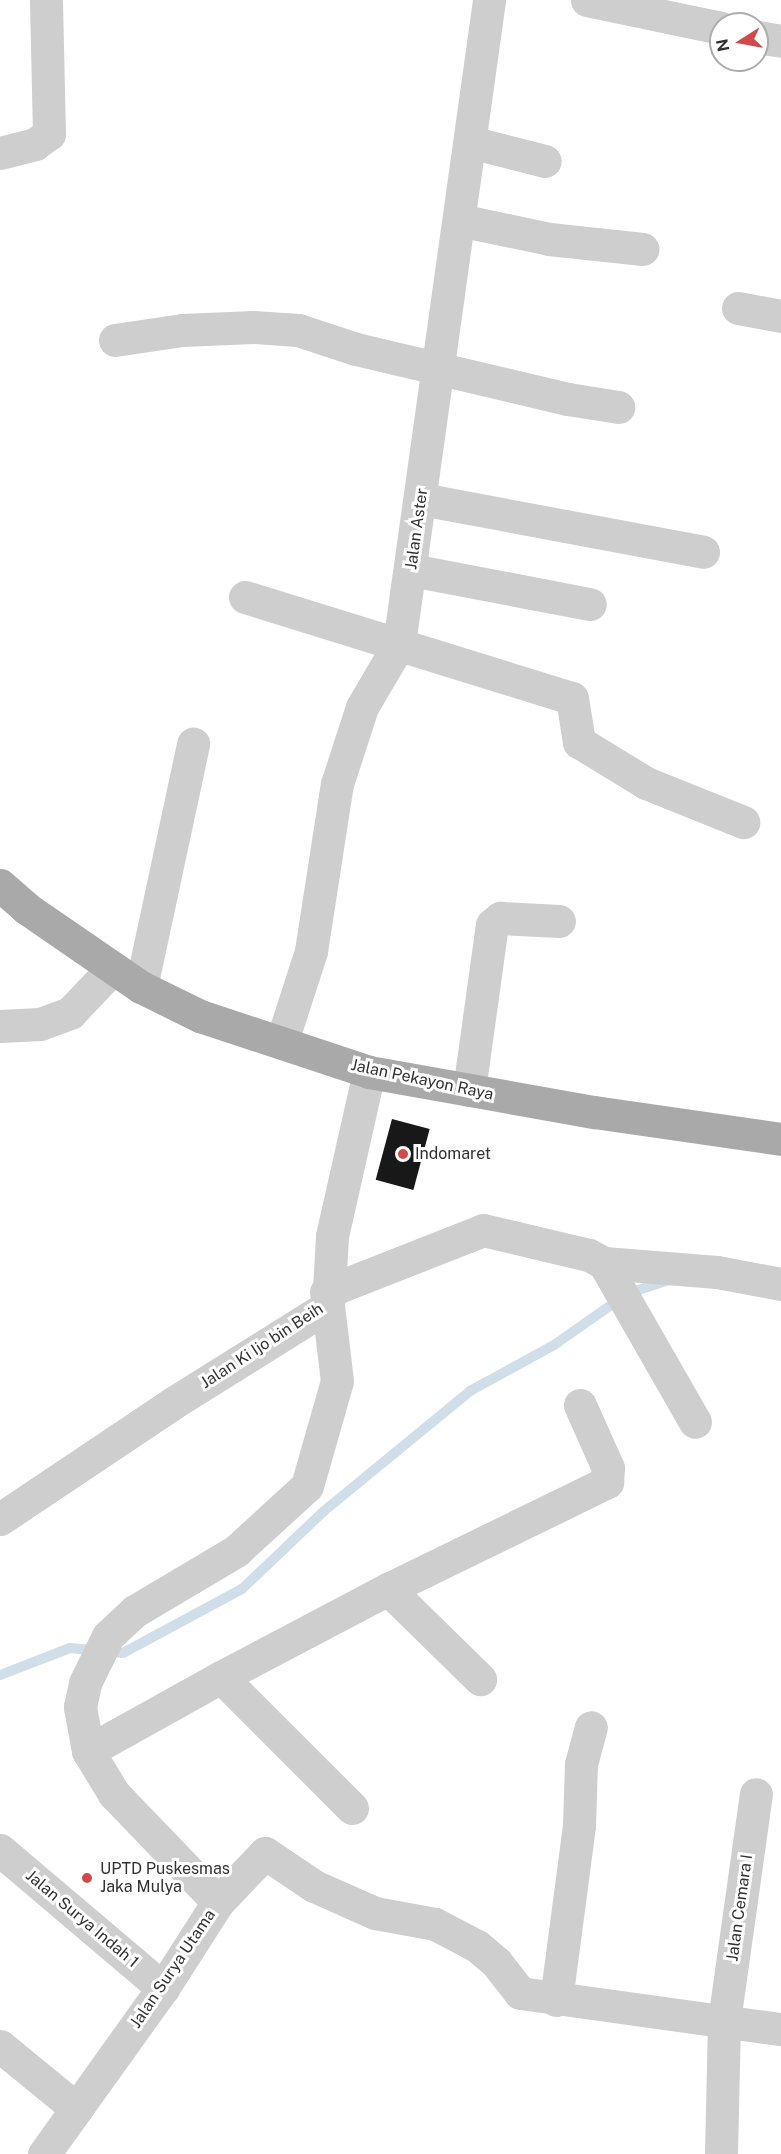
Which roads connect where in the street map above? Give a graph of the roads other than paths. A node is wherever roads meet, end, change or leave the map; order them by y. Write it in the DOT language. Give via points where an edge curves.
graph roads {
  1 [pos="46,0"];
  2 [pos="489,0"];
  3 [pos="587,0"];
  4 [pos="708,17"];
  5 [pos="470,142"];
  6 [pos="0,153"];
  7 [pos="545,161"];
  8 [pos="459,220"];
  9 [pos="642,249"];
  10 [pos="738,308"];
  11 [pos="781,316"];
  12 [pos="115,340"];
  13 [pos="440,367"];
  14 [pos="618,407"];
  15 [pos="421,499"];
  16 [pos="703,552"];
  17 [pos="411,570"];
  18 [pos="245,597"];
  19 [pos="590,604"];
  20 [pos="399,644"];
  21 [pos="194,744"];
  22 [pos="743,822"];
  23 [pos="0,885"];
  24 [pos="559,921"];
  25 [pos="112,969"];
  26 [pos="141,987"];
  27 [pos="0,1026"];
  28 [pos="282,1041"];
  29 [pos="369,1072"];
  30 [pos="469,1090"];
  31 [pos="781,1138"];
  32 [pos="604,1263"];
  33 [pos="781,1284"];
  34 [pos="327,1299"];
  35 [pos="580,1405"];
  36 [pos="695,1422"];
  37 [pos="0,1519"];
  38 [pos="388,1589"];
  39 [pos="221,1677"];
  40 [pos="480,1679"];
  41 [pos="591,1727"];
  42 [pos="88,1752"];
  43 [pos="756,1794"];
  44 [pos="352,1808"];
  45 [pos="0,1850"];
  46 [pos="218,1902"];
  47 [pos="163,1988"];
  48 [pos="556,2000"];
  49 [pos="724,2021"];
  50 [pos="781,2029"];
  51 [pos="0,2046"];
  52 [pos="77,2109"];
  53 [pos="44,2154"];
  54 [pos="721,2154"];
  1 -- 6 [label="street" via="49,134 35,144"];
  2 -- 5 [label="street, Jalan Aster"];
  3 -- 4 [label="street"];
  5 -- 7 [label="street"];
  5 -- 8 [label="street, Jalan Aster"];
  8 -- 9 [label="street" via="549,239"];
  8 -- 13 [label="street, Jalan Aster"];
  10 -- 11 [label="street"];
  12 -- 13 [label="street" via="182,330 298,330 356,349"];
  13 -- 14 [label="street" via="568,399"];
  13 -- 15 [label="street, Jalan Aster"];
  15 -- 16 [label="street"];
  15 -- 17 [label="street, Jalan Aster"];
  17 -- 19 [label="street"];
  17 -- 20 [label="street, Jalan Aster"];
  18 -- 20 [label="street"];
  20 -- 22 [label="street" via="572,698 579,742 646,783"];
  20 -- 28 [label="street, Jalan Aster" via="362,707 337,784 311,951"];
  21 -- 26 [label="street"];
  23 -- 25 [label="main road, Jalan Pekayon Raya"];
  24 -- 30 [label="street" via="500,918 492,924"];
  25 -- 26 [label="main road, Jalan Pekayon Raya"];
  25 -- 27 [label="street" via="70,1013 40,1024"];
  26 -- 28 [label="main road, Jalan Pekayon Raya" via="200,1016"];
  28 -- 29 [label="main road, Jalan Pekayon Raya"];
  29 -- 30 [label="main road, Jalan Pekayon Raya"];
  29 -- 34 [label="street, Jalan Ki Ijo bin Beih" via="332,1236"];
  30 -- 31 [label="main road, Jalan Pekayon Raya"];
  32 -- 33 [label="street" via="717,1272"];
  32 -- 34 [label="street" via="589,1255 483,1230"];
  32 -- 36 [label="street"];
  34 -- 37 [label="street, Jalan Ki Ijo bin Beih"];
  34 -- 42 [label="street, Jalan Surya Utama" via="337,1381 307,1486 236,1551 135,1611 108,1636 85,1683 80,1707"];
  35 -- 38 [label="street" via="608,1468 607,1482"];
  38 -- 39 [label="street"];
  38 -- 40 [label="street"];
  39 -- 42 [label="street"];
  39 -- 44 [label="street"];
  41 -- 48 [label="street" via="581,1764 579,1826"];
  42 -- 46 [label="street, Jalan Surya Utama" via="114,1794"];
  43 -- 49 [label="street, Jalan Cemara I"];
  45 -- 47 [label="street, Jalan Surya Indah 1"];
  46 -- 47 [label="street, Jalan Surya Utama"];
  46 -- 48 [label="street" via="265,1853 314,1886 375,1913 435,1924 477,1946 496,1962 520,1993"];
  47 -- 52 [label="street, Jalan Surya Utama"];
  48 -- 49 [label="street"];
  49 -- 50 [label="street"];
  49 -- 54 [label="street, Jalan Cemara I"];
  51 -- 52 [label="street"];
  52 -- 53 [label="street, Jalan Surya Utama"];
}
